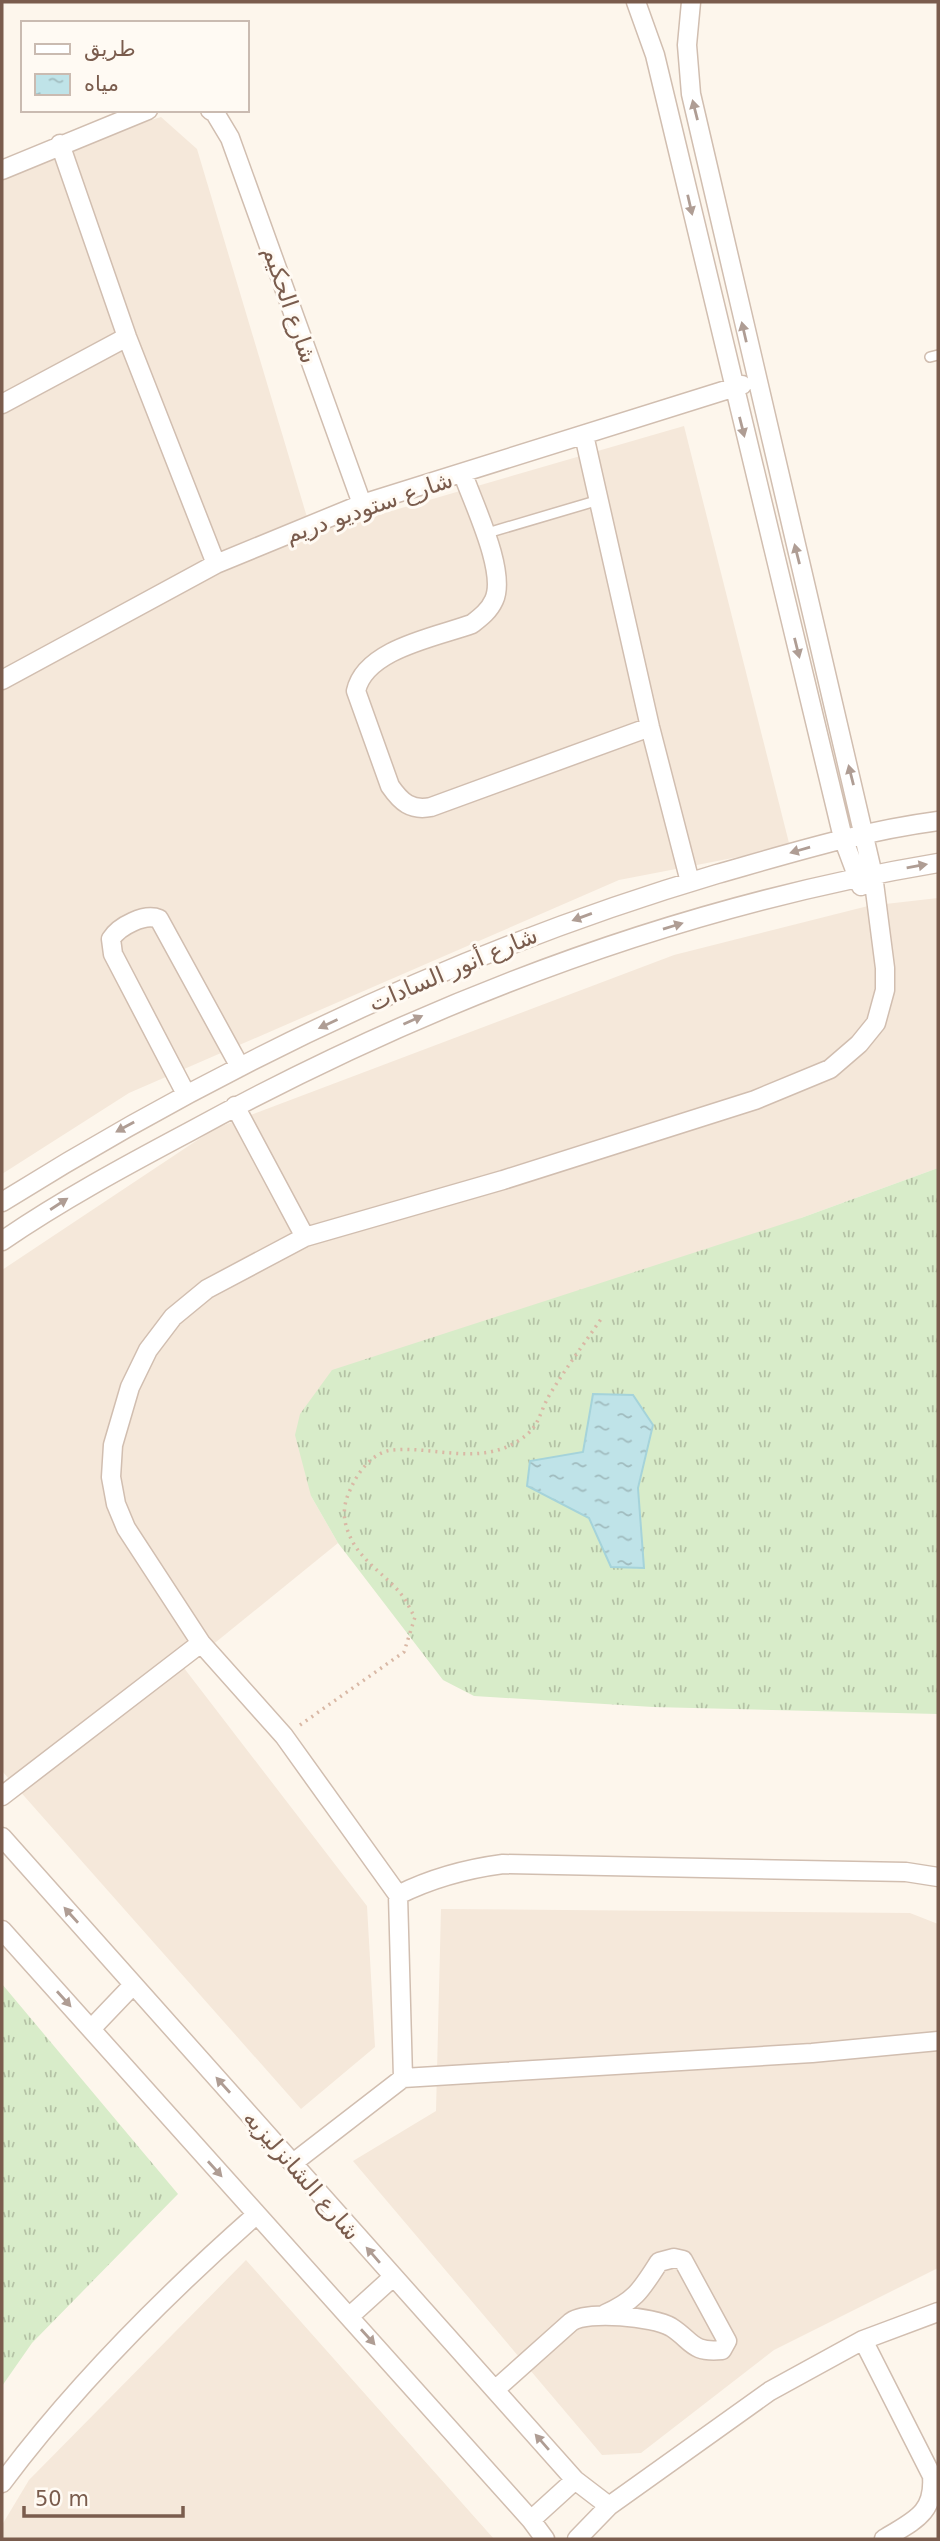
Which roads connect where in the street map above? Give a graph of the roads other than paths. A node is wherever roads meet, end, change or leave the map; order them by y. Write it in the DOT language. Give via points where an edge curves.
graph roads {
  1 [pos="636,2"];
  2 [pos="691,2"];
  3 [pos="143,112"];
  4 [pos="213,112"];
  5 [pos="60,144"];
  6 [pos="2,170"];
  7 [pos="127,337"];
  8 [pos="755,382"];
  9 [pos="733,388"];
  10 [pos="2,404"];
  11 [pos="584,435"];
  12 [pos="463,474"];
  13 [pos="599,500"];
  14 [pos="362,505"];
  15 [pos="484,534"];
  16 [pos="216,564"];
  17 [pos="2,680"];
  18 [pos="650,727"];
  19 [pos="938,821"];
  20 [pos="864,833"];
  21 [pos="843,838"];
  22 [pos="938,863"];
  23 [pos="865,877"];
  24 [pos="690,883"];
  25 [pos="240,1067"];
  26 [pos="186,1094"];
  27 [pos="235,1106"];
  28 [pos="2,1202"];
  29 [pos="305,1237"];
  30 [pos="2,1241"];
  31 [pos="201,1643"];
  32 [pos="2,1796"];
  33 [pos="2,1837"];
  34 [pos="938,1877"];
  35 [pos="398,1895"];
  36 [pos="2,1930"];
  37 [pos="133,1985"];
  38 [pos="91,2029"];
  39 [pos="938,2041"];
  40 [pos="403,2078"];
  41 [pos="293,2163"];
  42 [pos="256,2215"];
  43 [pos="393,2277"];
  44 [pos="938,2312"];
  45 [pos="605,2314"];
  46 [pos="350,2316"];
  47 [pos="863,2340"];
  48 [pos="496,2389"];
  49 [pos="575,2480"];
  50 [pos="2,2483"];
  51 [pos="609,2506"];
  52 [pos="531,2520"];
  53 [pos="545,2539"];
  54 [pos="577,2539"];
  55 [pos="884,2539"];
  1 -- 9 [label="street, one-way" via="655,55"];
  8 -- 2 [label="street, one-way" via="691,94 687,45"];
  3 -- 5 [label="street"];
  4 -- 14 [label="street, شارع الحكيم" via="230,138"];
  5 -- 6 [label="street"];
  5 -- 7 [label="street"];
  7 -- 10 [label="street"];
  7 -- 16 [label="street"];
  8 -- 9 [label="street, شارع ستوديو دريم"];
  20 -- 8 [label="street, one-way"];
  9 -- 11 [label="street, شارع ستوديو دريم"];
  9 -- 21 [label="street, one-way"];
  11 -- 12 [label="street, شارع ستوديو دريم"];
  11 -- 13 [label="street"];
  12 -- 14 [label="street, شارع ستوديو دريم"];
  12 -- 15 [label="street"];
  13 -- 15 [label="lane"];
  13 -- 18 [label="street"];
  14 -- 16 [label="street, شارع ستوديو دريم"];
  15 -- 18 [label="street" via="497,582 495,598 485,615 384,656 359,676 356,691 363,713 399,800 411,807 431,807"];
  16 -- 17 [label="street, شارع ستوديو دريم"];
  18 -- 24 [label="street"];
  19 -- 20 [label="street, شارع أنور السادات"];
  20 -- 21 [label="street, شارع أنور السادات"];
  20 -- 23 [label="street"];
  21 -- 23 [label="street"];
  21 -- 24 [label="street, شارع أنور السادات, one-way"];
  23 -- 22 [label="street, شارع أنور السادات, one-way"];
  27 -- 23 [label="street, شارع أنور السادات, one-way" via="425,1015 548,966 685,923"];
  23 -- 29 [label="street" via="881,933 885,990 876,1023 830,1069 689,1122"];
  24 -- 25 [label="street, شارع أنور السادات, one-way" via="524,938 406,987"];
  25 -- 26 [label="street, شارع أنور السادات"];
  25 -- 26 [label="street" via="159,919 149,917 121,928 111,939 113,954"];
  26 -- 28 [label="street, شارع أنور السادات, one-way" via="97,1142"];
  27 -- 29 [label="street"];
  30 -- 27 [label="street, شارع أنور السادات, one-way" via="79,1191"];
  29 -- 31 [label="street" via="206,1289 173,1317 148,1350 130,1387 113,1446 111,1477 126,1528"];
  31 -- 32 [label="street"];
  31 -- 35 [label="street" via="284,1736"];
  37 -- 33 [label="street, شارع الشانزليزيه, one-way"];
  34 -- 35 [label="street" via="906,1872 503,1864 426,1881"];
  35 -- 40 [label="street"];
  36 -- 38 [label="street, one-way"];
  37 -- 38 [label="street"];
  41 -- 37 [label="street, شارع الشانزليزيه, one-way"];
  38 -- 42 [label="street, one-way"];
  39 -- 40 [label="street"];
  40 -- 41 [label="street"];
  43 -- 41 [label="street, شارع الشانزليزيه, one-way"];
  42 -- 46 [label="street"];
  42 -- 50 [label="street" via="178,2283 72,2395"];
  43 -- 46 [label="street"];
  43 -- 48 [label="street, شارع الشانزليزيه"];
  44 -- 47 [label="street"];
  45 -- 45 [label="street" via="668,2326 700,2350 726,2346 683,2260 659,2262 630,2302"];
  45 -- 48 [label="street" via="570,2322"];
  46 -- 52 [label="street, one-way"];
  47 -- 51 [label="street" via="770,2391"];
  47 -- 55 [label="street" via="932,2476 929,2508"];
  49 -- 48 [label="street, شارع الشانزليزيه, one-way"];
  49 -- 51 [label="street, شارع الشانزليزيه"];
  49 -- 52 [label="street"];
  51 -- 54 [label="street"];
  52 -- 53 [label="street"];
}
